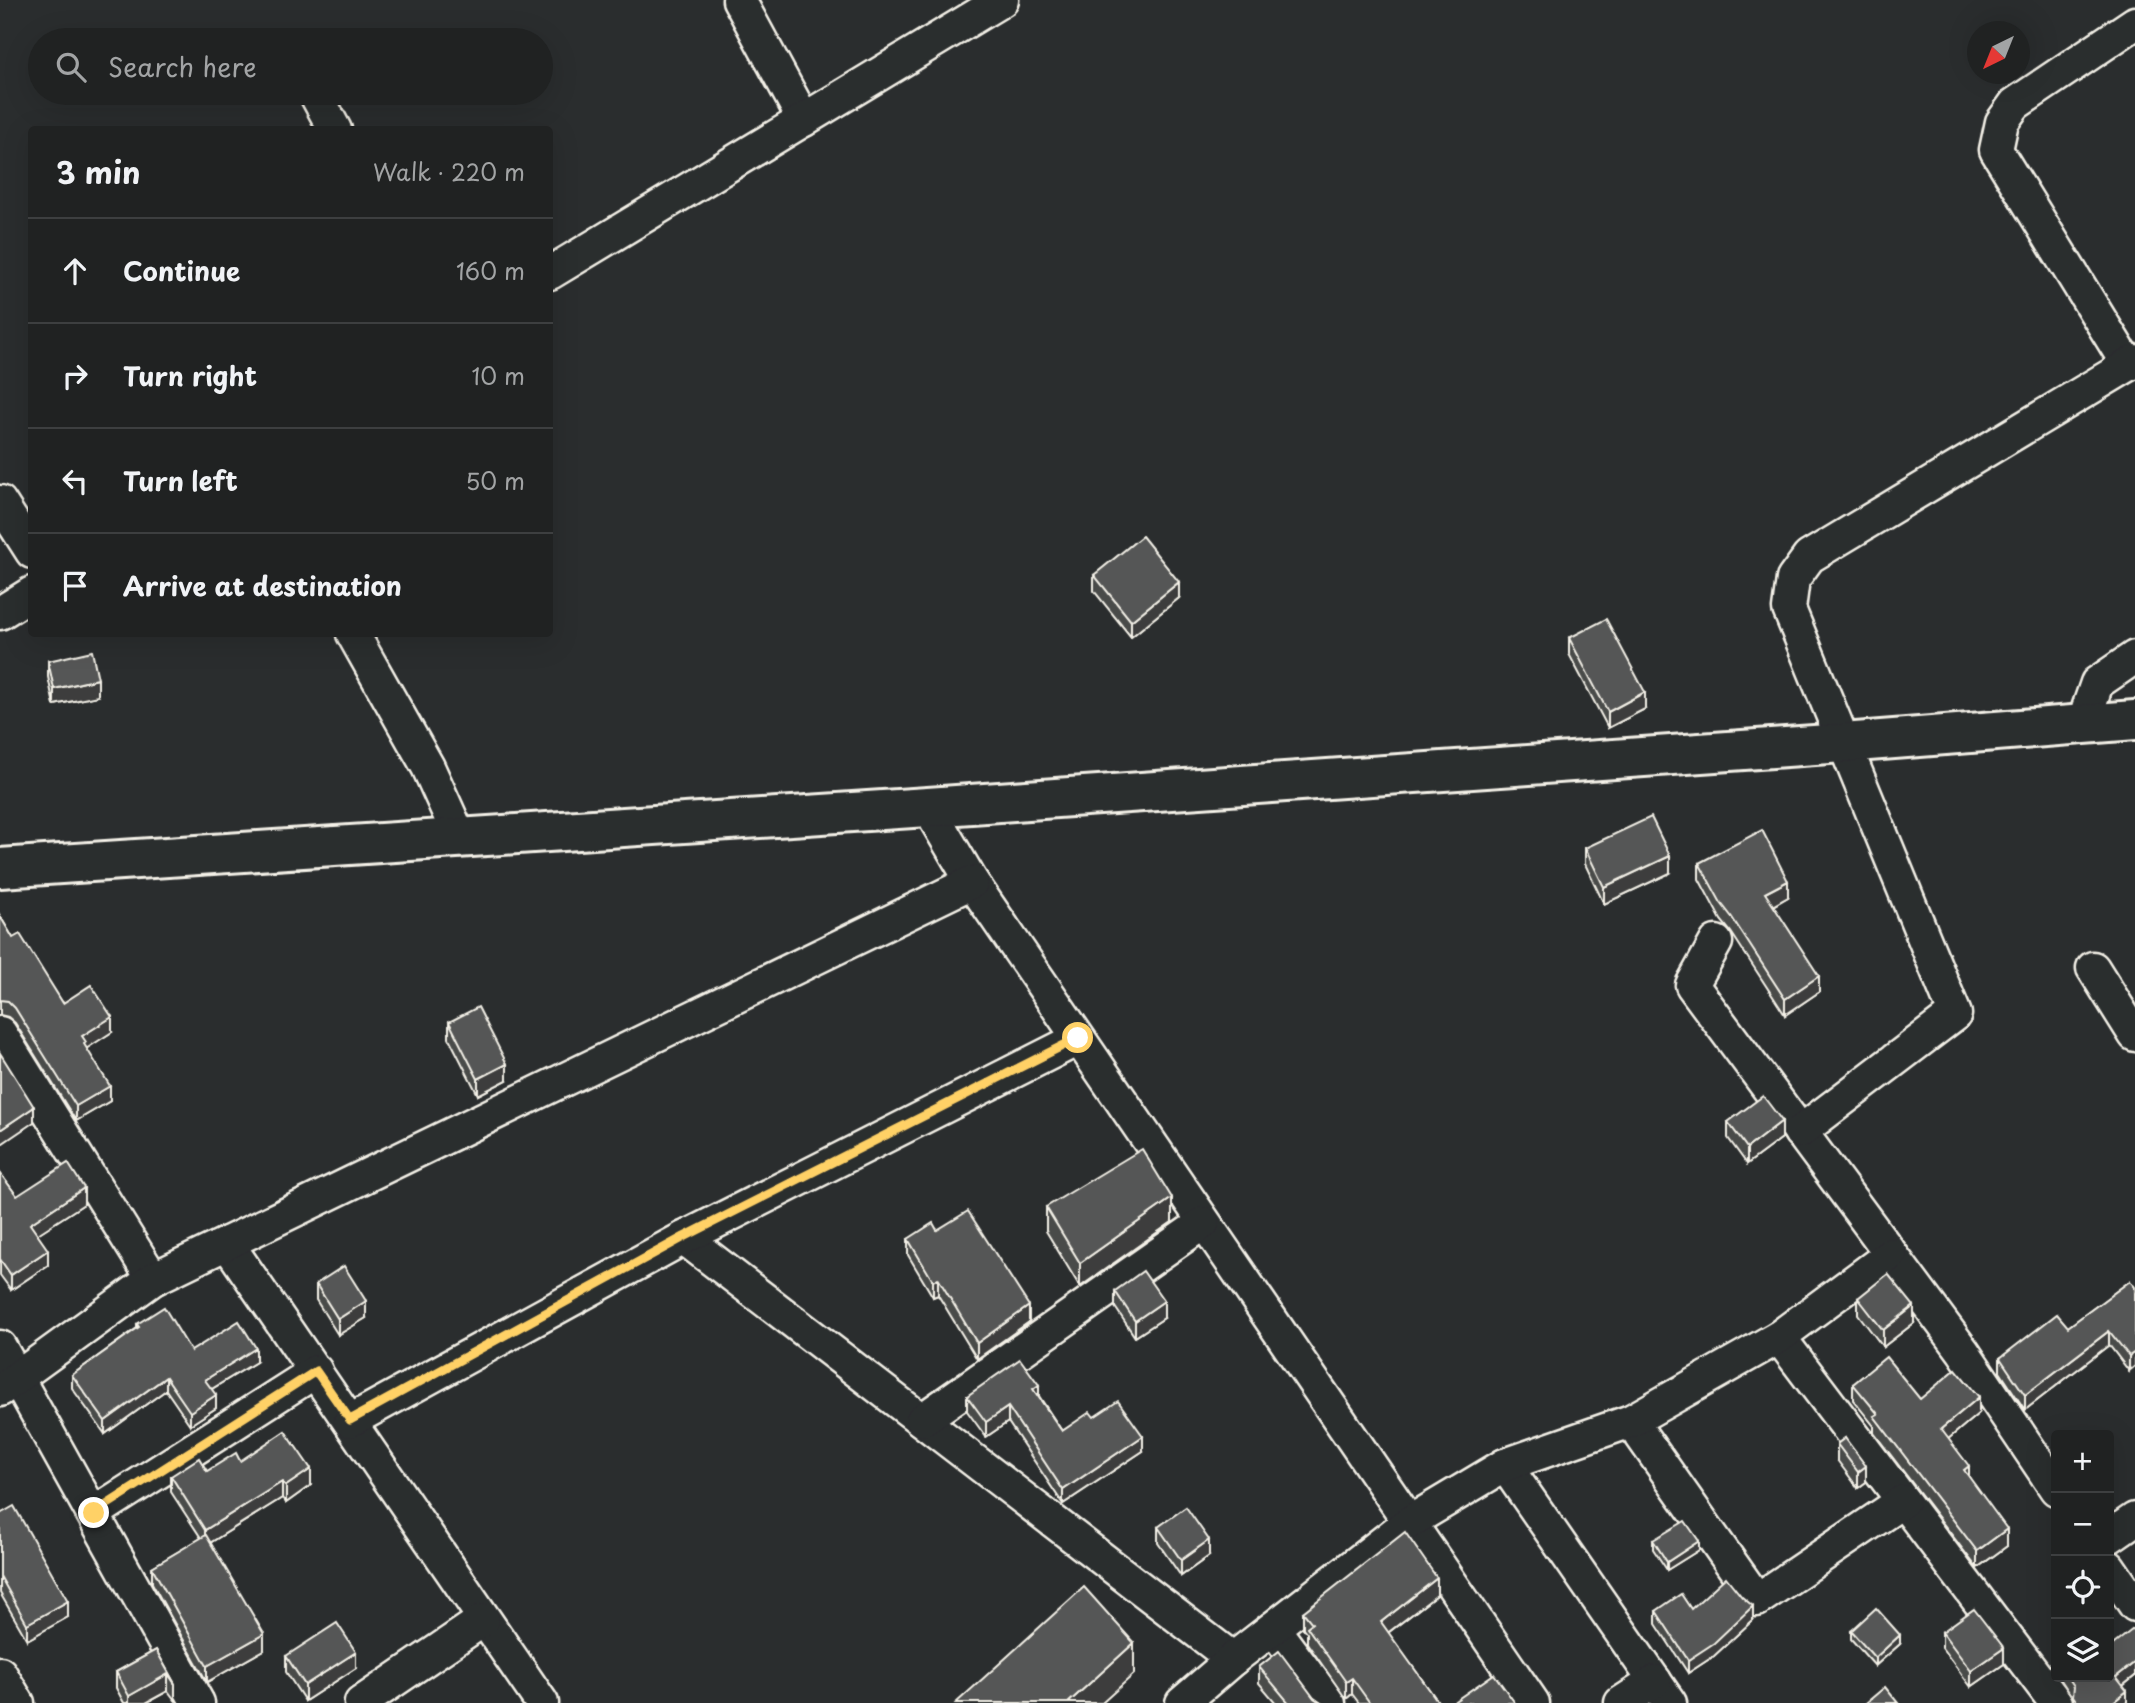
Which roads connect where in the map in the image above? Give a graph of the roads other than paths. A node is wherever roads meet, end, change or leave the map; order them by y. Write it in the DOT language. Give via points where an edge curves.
graph roads {
  1 [pos="739,0"];
  2 [pos="985,5"];
  3 [pos="2135,23"];
  4 [pos="321,105"];
  5 [pos="804,120"];
  6 [pos="333,126"];
  7 [pos="553,271"];
  8 [pos="2131,363"];
  9 [pos="0,502"];
  10 [pos="28,546"];
  11 [pos="28,596"];
  12 [pos="0,613"];
  13 [pos="355,637"];
  14 [pos="2135,657"];
  15 [pos="2135,720"];
  16 [pos="2083,723"];
  17 [pos="1843,743"];
  18 [pos="928,807"];
  19 [pos="460,838"];
  20 [pos="0,868"];
  21 [pos="972,882"];
  22 [pos="1716,942"];
  23 [pos="2093,968"];
  24 [pos="0,1033"];
  25 [pos="2135,1035"];
  26 [pos="1078,1038"];
  27 [pos="1800,1132"];
  28 [pos="1203,1223"];
  29 [pos="684,1237"];
  30 [pos="227,1243"];
  31 [pos="1891,1254"];
  32 [pos="153,1279"];
  33 [pos="1779,1337"];
  34 [pos="0,1347"];
  35 [pos="316,1371"];
  36 [pos="9,1383"];
  37 [pos="350,1420"];
  38 [pos="922,1420"];
  39 [pos="1631,1420"];
  40 [pos="1505,1465"];
  41 [pos="2051,1482"];
  42 [pos="1903,1501"];
  43 [pos="94,1513"];
  44 [pos="2135,1519"];
  45 [pos="1408,1523"];
  46 [pos="2114,1533"];
  47 [pos="2114,1574"];
  48 [pos="2135,1605"];
  49 [pos="483,1620"];
  50 [pos="1273,1628"];
  51 [pos="1233,1659"];
  52 [pos="0,1673"];
  53 [pos="1663,1692"];
  54 [pos="18,1703"];
  55 [pos="198,1703"];
  56 [pos="361,1703"];
  57 [pos="542,1703"];
  58 [pos="1182,1703"];
  59 [pos="1329,1703"];
  60 [pos="1533,1703"];
  61 [pos="1621,1703"];
  62 [pos="2056,1703"];
  1 -- 5 [label="street"];
  2 -- 5 [label="street"];
  3 -- 8 [label="street" via="2015,104 2002,122 1996,150"];
  4 -- 6 [label="street"];
  5 -- 7 [label="street"];
  8 -- 17 [label="street" via="1809,557 1793,579 1789,610"];
  9 -- 10 [label="street"];
  11 -- 12 [label="street"];
  13 -- 19 [label="street" via="428,767"];
  14 -- 16 [label="street" via="2097,683"];
  15 -- 16 [label="main road"];
  16 -- 17 [label="main road"];
  17 -- 18 [label="main road"];
  17 -- 27 [label="street" via="1955,1014"];
  18 -- 19 [label="main road"];
  18 -- 21 [label="street"];
  19 -- 20 [label="main road"];
  21 -- 26 [label="street"];
  21 -- 30 [label="street"];
  22 -- 27 [label="street" via="1692,985"];
  23 -- 25 [label="street"];
  24 -- 32 [label="street"];
  26 -- 28 [label="street"];
  26 -- 29 [label="street"];
  27 -- 31 [label="street"];
  28 -- 38 [label="street"];
  28 -- 45 [label="street"];
  29 -- 37 [label="street"];
  29 -- 38 [label="street"];
  30 -- 32 [label="street"];
  30 -- 35 [label="street"];
  31 -- 33 [label="street"];
  31 -- 41 [label="street"];
  32 -- 36 [label="street"];
  33 -- 39 [label="street"];
  33 -- 42 [label="street"];
  34 -- 36 [label="street"];
  35 -- 37 [label="street"];
  35 -- 43 [label="street"];
  36 -- 43 [label="street"];
  37 -- 49 [label="street"];
  38 -- 51 [label="street"];
  39 -- 40 [label="street"];
  39 -- 42 [label="street" via="1757,1600"];
  40 -- 45 [label="street"];
  40 -- 53 [label="street"];
  42 -- 62 [label="street"];
  43 -- 55 [label="street"];
  44 -- 46 [label="street"];
  45 -- 50 [label="street"];
  45 -- 60 [label="street"];
  47 -- 48 [label="street"];
  49 -- 56 [label="street"];
  49 -- 57 [label="street"];
  50 -- 51 [label="street"];
  50 -- 59 [label="street"];
  51 -- 58 [label="street"];
  52 -- 54 [label="street"];
  53 -- 61 [label="street"];
}
